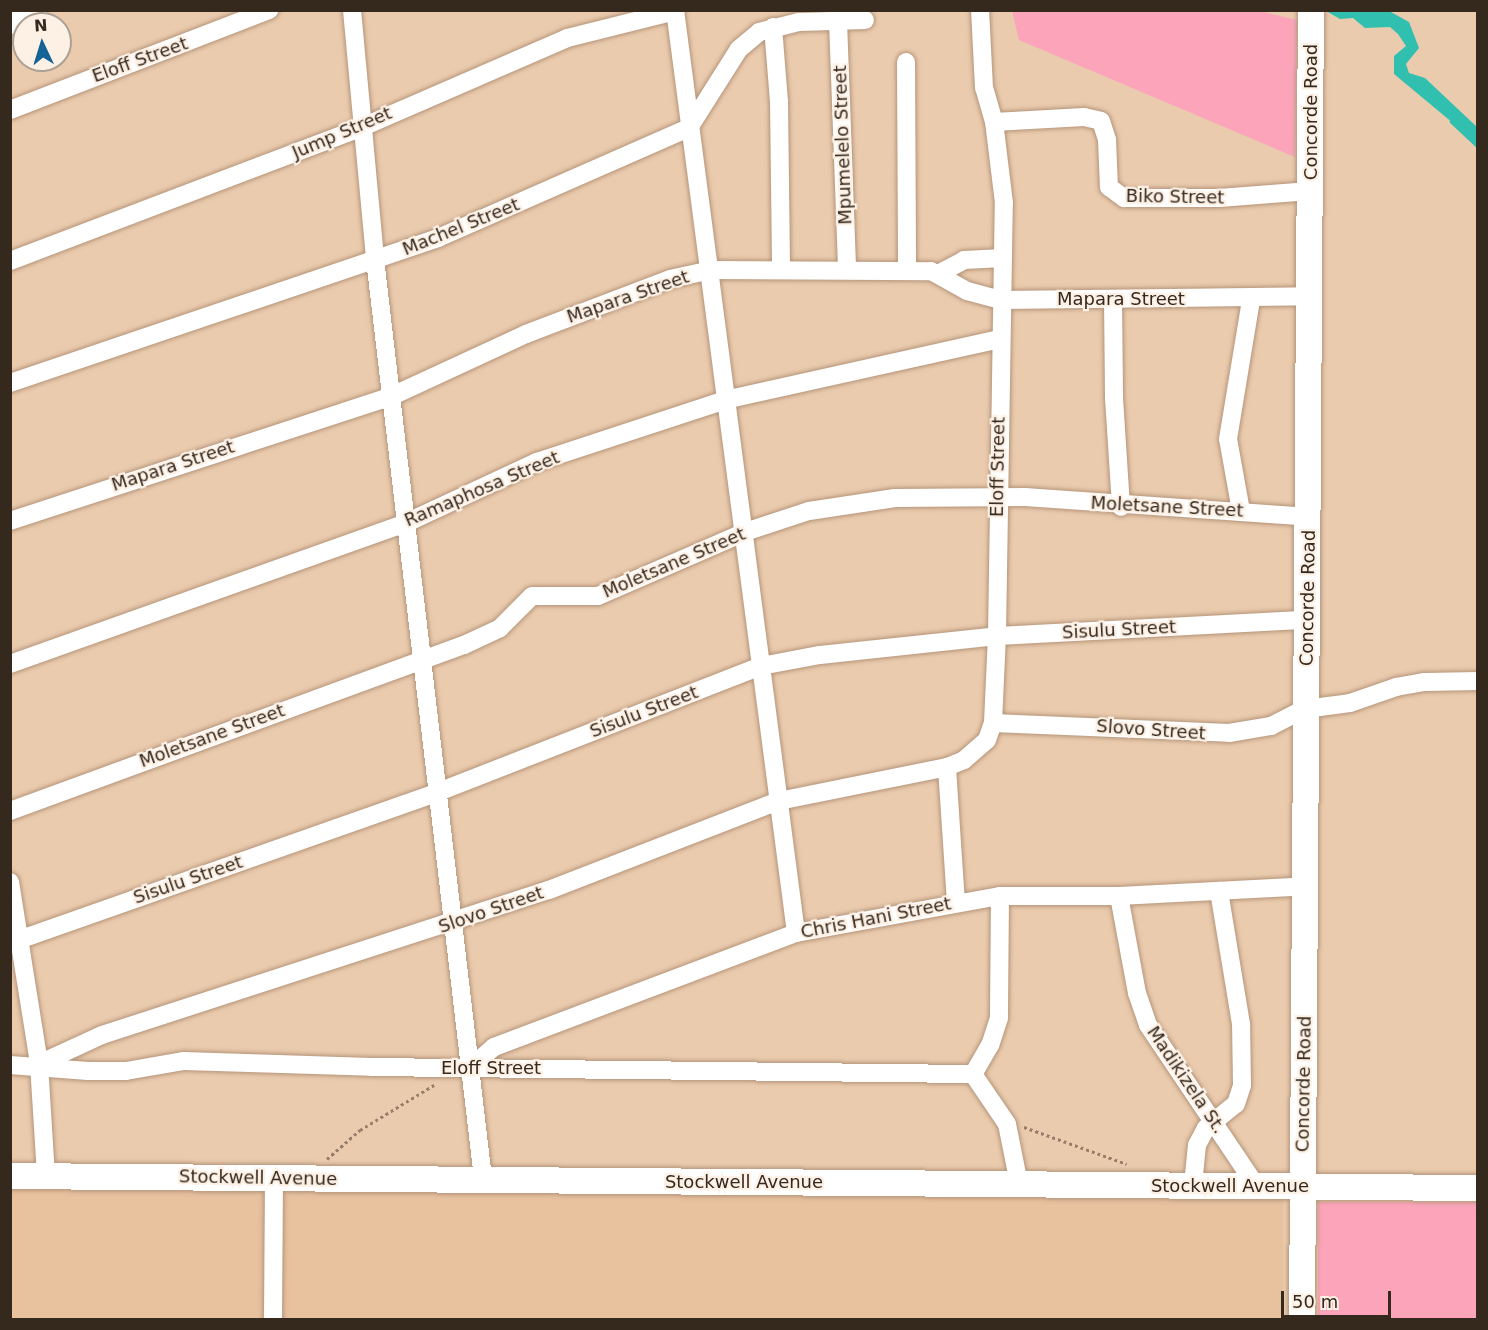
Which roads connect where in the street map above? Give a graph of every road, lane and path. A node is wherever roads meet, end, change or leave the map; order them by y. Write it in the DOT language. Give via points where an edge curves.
graph roads {
  1 [pos="31,10"];
  2 [pos="269,10"];
  3 [pos="352,10"];
  4 [pos="980,10"];
  5 [pos="675,11"];
  6 [pos="1311,15"];
  7 [pos="810,16"];
  8 [pos="10,18"];
  9 [pos="865,20"];
  10 [pos="838,21"];
  11 [pos="773,27"];
  12 [pos="906,62"];
  13 [pos="10,110"];
  14 [pos="994,122"];
  15 [pos="366,126"];
  16 [pos="689,128"];
  17 [pos="1310,191"];
  18 [pos="1003,258"];
  19 [pos="375,259"];
  20 [pos="10,261"];
  21 [pos="847,269"];
  22 [pos="711,270"];
  23 [pos="781,270"];
  24 [pos="908,270"];
  25 [pos="940,273"];
  26 [pos="1311,296"];
  27 [pos="1113,299"];
  28 [pos="1001,300"];
  29 [pos="1251,300"];
  30 [pos="999,339"];
  31 [pos="10,383"];
  32 [pos="392,396"];
  33 [pos="729,399"];
  34 [pos="998,497"];
  35 [pos="1121,507"];
  36 [pos="1241,511"];
  37 [pos="1310,517"];
  38 [pos="10,521"];
  39 [pos="406,523"];
  40 [pos="745,532"];
  41 [pos="1307,620"];
  42 [pos="997,636"];
  43 [pos="422,659"];
  44 [pos="10,664"];
  45 [pos="761,666"];
  46 [pos="1478,681"];
  47 [pos="1305,709"];
  48 [pos="993,723"];
  49 [pos="947,767"];
  50 [pos="438,792"];
  51 [pos="779,801"];
  52 [pos="10,811"];
  53 [pos="10,882"];
  54 [pos="1307,886"];
  55 [pos="1219,891"];
  56 [pos="1000,896"];
  57 [pos="1119,896"];
  58 [pos="956,903"];
  59 [pos="455,923"];
  60 [pos="796,933"];
  61 [pos="15,941"];
  62 [pos="39,1064"];
  63 [pos="10,1065"];
  64 [pos="471,1067"];
  65 [pos="973,1074"];
  66 [pos="441,1081"];
  67 [pos="1004,1116"];
  68 [pos="1214,1122"];
  69 [pos="1133,1166"];
  70 [pos="10,1176"];
  71 [pos="46,1176"];
  72 [pos="274,1178"];
  73 [pos="304,1178"];
  74 [pos="483,1179"];
  75 [pos="1019,1184"];
  76 [pos="1192,1185"];
  77 [pos="1256,1186"];
  78 [pos="1303,1186"];
  79 [pos="1478,1188"];
  80 [pos="273,1320"];
  81 [pos="1302,1320"];
  1 -- 8 [label="highway"];
  2 -- 13 [label="street, Eloff Street"];
  3 -- 15 [label="street"];
  4 -- 14 [label="street, Eloff Street" via="984,88"];
  5 -- 15 [label="street, Jump Street" via="567,38"];
  5 -- 16 [label="street"];
  6 -- 17 [label="street, Concorde Road"];
  7 -- 10 [label="street"];
  7 -- 11 [label="street"];
  9 -- 10 [label="street"];
  10 -- 21 [label="street, Mpumelelo Street"];
  11 -- 16 [label="street" via="744,42"];
  11 -- 23 [label="street" via="779,102"];
  12 -- 24 [label="street"];
  14 -- 17 [label="street, Biko Street" via="1084,117 1101,122 1107,140 1109,187 1124,198 1238,198"];
  14 -- 18 [label="street, Eloff Street" via="1004,192"];
  15 -- 19 [label="street"];
  15 -- 20 [label="street, Jump Street"];
  16 -- 19 [label="street, Machel Street" via="449,234"];
  16 -- 22 [label="street"];
  17 -- 26 [label="street, Concorde Road"];
  18 -- 25 [label="street" via="964,260"];
  18 -- 28 [label="street, Eloff Street"];
  19 -- 31 [label="street, Machel Street"];
  19 -- 32 [label="street"];
  21 -- 23 [label="street, Mapara Street"];
  21 -- 24 [label="street, Mapara Street"];
  22 -- 23 [label="street, Mapara Street"];
  22 -- 32 [label="street, Mapara Street" via="670,279 526,334"];
  22 -- 33 [label="street"];
  24 -- 25 [label="street, Mapara Street"];
  25 -- 28 [label="street, Mapara Street" via="967,291"];
  26 -- 29 [label="street, Mapara Street"];
  26 -- 37 [label="street, Concorde Road"];
  27 -- 28 [label="street, Mapara Street"];
  27 -- 29 [label="street, Mapara Street"];
  27 -- 35 [label="street"];
  28 -- 30 [label="street, Eloff Street"];
  29 -- 36 [label="street" via="1228,440"];
  30 -- 33 [label="street, Ramaphosa Street"];
  30 -- 34 [label="street, Eloff Street"];
  32 -- 38 [label="street, Mapara Street"];
  32 -- 39 [label="street"];
  33 -- 39 [label="street, Ramaphosa Street" via="537,462"];
  33 -- 40 [label="street"];
  34 -- 35 [label="street, Moletsane Street" via="1059,498"];
  34 -- 40 [label="street, Moletsane Street" via="869,500 809,512"];
  34 -- 42 [label="street, Eloff Street"];
  35 -- 36 [label="street, Moletsane Street"];
  36 -- 37 [label="street, Moletsane Street"];
  37 -- 41 [label="street, Concorde Road"];
  39 -- 43 [label="street"];
  39 -- 44 [label="street, Ramaphosa Street"];
  40 -- 43 [label="street, Moletsane Street" via="598,596 532,596 500,628"];
  40 -- 45 [label="street"];
  41 -- 42 [label="street, Sisulu Street"];
  41 -- 47 [label="street, Concorde Road"];
  42 -- 45 [label="street, Sisulu Street" via="820,655"];
  42 -- 48 [label="street, Eloff Street"];
  43 -- 50 [label="street"];
  43 -- 52 [label="street, Moletsane Street"];
  45 -- 50 [label="street, Sisulu Street"];
  45 -- 51 [label="street"];
  46 -- 47 [label="street, Slovo Street" via="1425,682 1396,687 1350,703"];
  47 -- 48 [label="street, Slovo Street" via="1271,726 1208,735 1150,727"];
  47 -- 54 [label="street, Concorde Road"];
  48 -- 49 [label="street, Eloff Street" via="987,740 977,751"];
  49 -- 51 [label="street, Slovo Street"];
  49 -- 58 [label="street"];
  50 -- 59 [label="street"];
  50 -- 61 [label="street, Sisulu Street"];
  51 -- 59 [label="street, Slovo Street"];
  51 -- 60 [label="street"];
  53 -- 61 [label="street"];
  54 -- 55 [label="street, Chris Hani Street"];
  54 -- 78 [label="street, Concorde Road"];
  55 -- 57 [label="street, Chris Hani Street"];
  55 -- 68 [label="street" via="1241,1024 1243,1071 1236,1104"];
  56 -- 57 [label="street, Chris Hani Street"];
  56 -- 58 [label="street, Chris Hani Street"];
  56 -- 65 [label="street" via="999,1018 990,1045"];
  57 -- 68 [label="street, Madikizela St." via="1142,1010 1156,1040"];
  58 -- 60 [label="street, Chris Hani Street"];
  59 -- 62 [label="street, Slovo Street" via="102,1035"];
  59 -- 64 [label="street"];
  60 -- 64 [label="street, Chris Hani Street" via="494,1047"];
  61 -- 62 [label="street"];
  62 -- 63 [label="street, Eloff Street"];
  62 -- 64 [label="street, Eloff Street" via="88,1071 126,1071 184,1061"];
  62 -- 71 [label="street"];
  64 -- 65 [label="street, Eloff Street"];
  64 -- 74 [label="street"];
  65 -- 67 [label="street"];
  66 -- 73 [label="path" via="360,1130"];
  67 -- 69 [label="path" via="1040,1135"];
  67 -- 75 [label="street"];
  68 -- 76 [label="street" via="1197,1145"];
  68 -- 77 [label="street, Madikizela St."];
  70 -- 71 [label="street, Stockwell Avenue"];
  71 -- 72 [label="street, Stockwell Avenue"];
  72 -- 73 [label="street, Stockwell Avenue"];
  72 -- 80 [label="street"];
  73 -- 74 [label="street, Stockwell Avenue"];
  74 -- 75 [label="street, Stockwell Avenue"];
  75 -- 76 [label="street, Stockwell Avenue"];
  76 -- 77 [label="street, Stockwell Avenue"];
  77 -- 78 [label="street, Stockwell Avenue"];
  78 -- 79 [label="street, Stockwell Avenue"];
  78 -- 81 [label="street, Concorde Road"];
}
